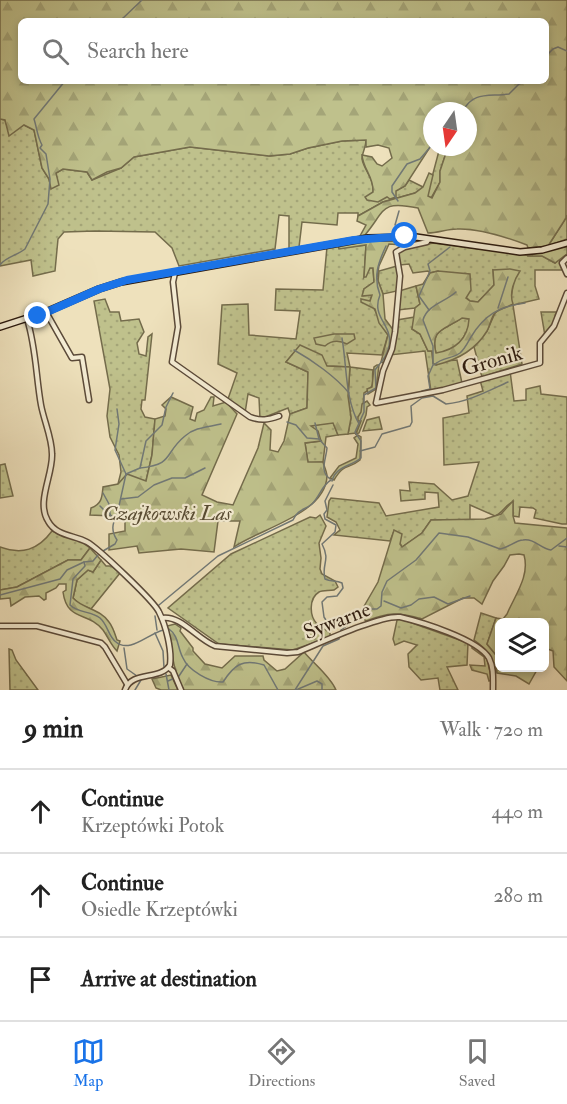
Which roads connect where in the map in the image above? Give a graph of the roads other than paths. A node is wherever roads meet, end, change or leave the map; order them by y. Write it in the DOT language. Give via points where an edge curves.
graph roads {
  1 [pos="429,239"];
  2 [pos="567,243"];
  3 [pos="567,258"];
  4 [pos="175,272"];
  5 [pos="567,274"];
  6 [pos="567,293"];
  7 [pos="46,312"];
  8 [pos="27,319"];
  9 [pos="0,327"];
  10 [pos="89,400"];
  11 [pos="279,416"];
  12 [pos="161,616"];
  13 [pos="0,626"];
  14 [pos="169,668"];
  15 [pos="127,685"];
  16 [pos="125,690"];
  17 [pos="181,690"];
  18 [pos="493,690"];
  1 -- 2 [label="main road" via="520,252"];
  1 -- 4 [label="main road" via="368,238"];
  1 -- 6 [label="street, Gronik" via="396,252 400,276 395,332 376,403 443,390 540,363 540,344 554,326"];
  3 -- 5 [label="street" via="562,263"];
  4 -- 7 [label="main road" via="110,285"];
  4 -- 11 [label="street" via="178,327 172,362 250,417 267,420"];
  7 -- 8 [label="main road"];
  7 -- 10 [label="street" via="72,358 81,357"];
  8 -- 9 [label="main road"];
  8 -- 12 [label="street" via="52,454 44,502 47,519 56,530 94,546 151,601"];
  12 -- 14 [label="street" via="171,661"];
  12 -- 18 [label="street, Sywarne" via="173,619 215,646 287,653 397,616 479,646 493,669"];
  13 -- 15 [label="street" via="37,626 100,643"];
  14 -- 15 [label="street"];
  14 -- 17 [label="street"];
  15 -- 16 [label="street"];
}
